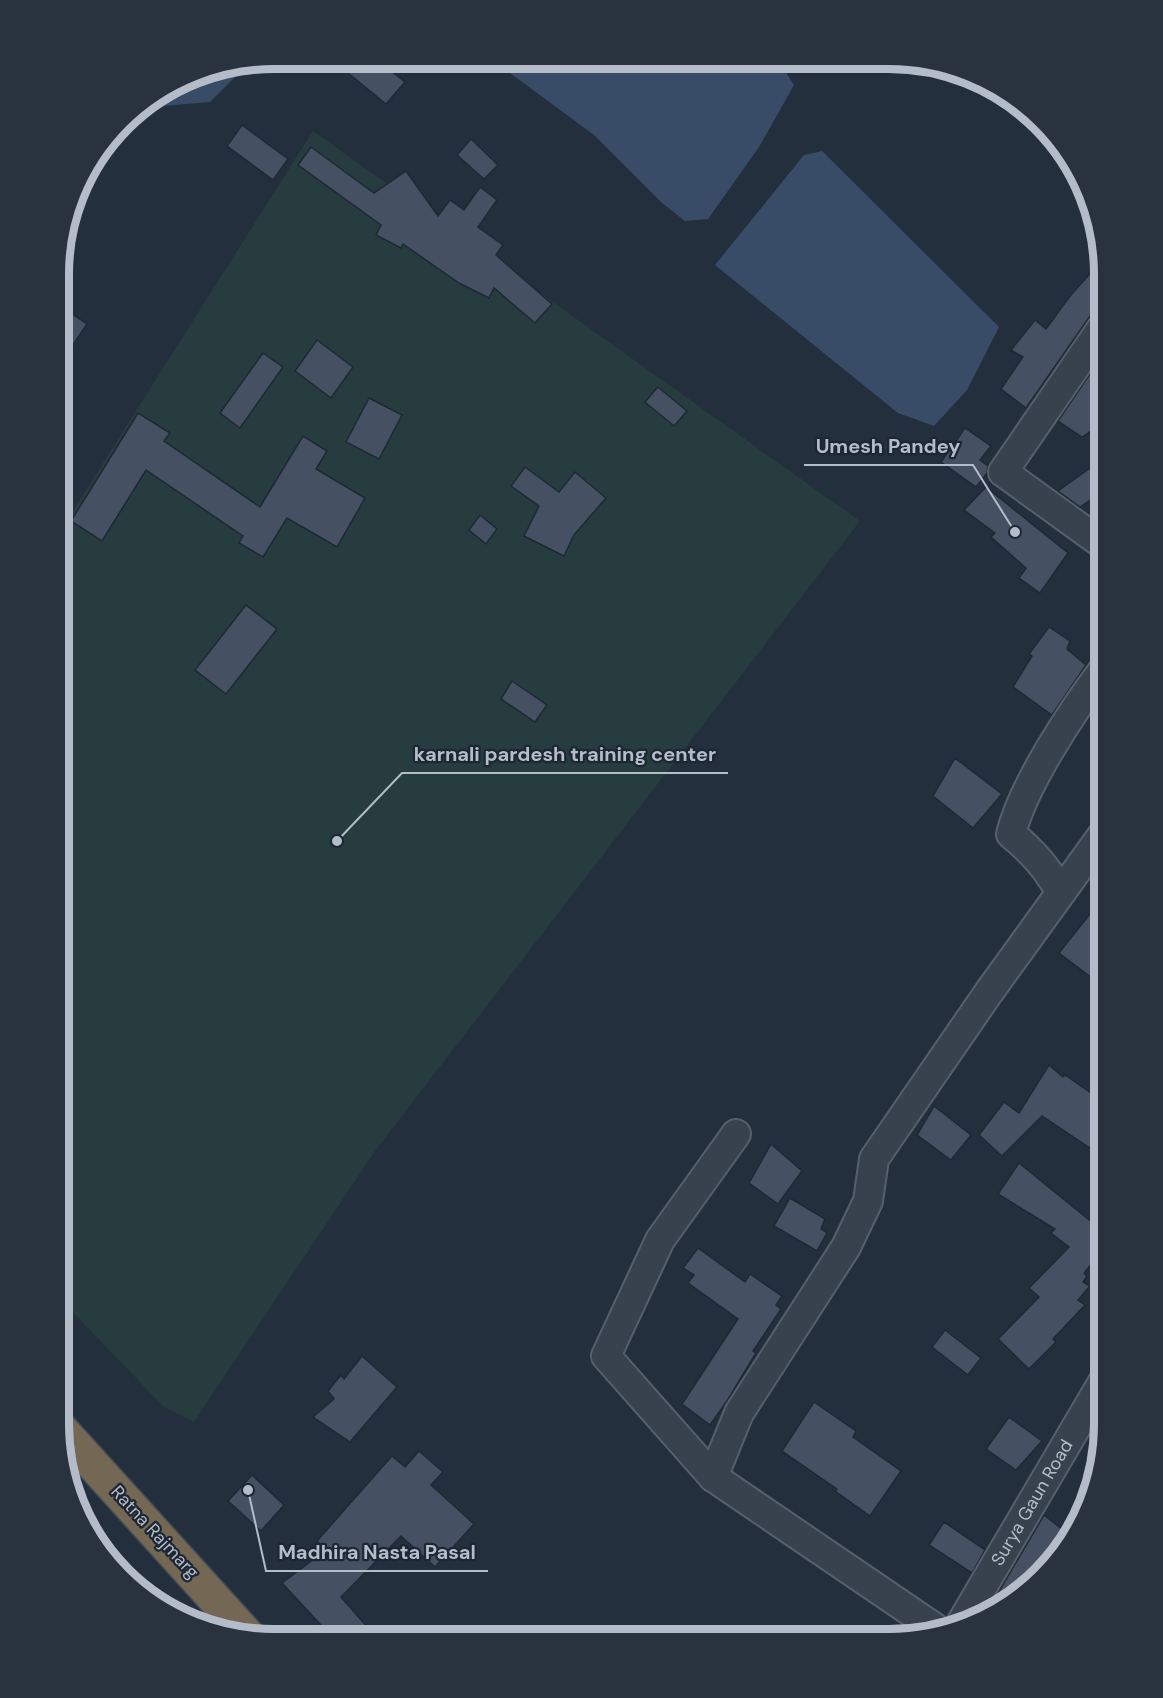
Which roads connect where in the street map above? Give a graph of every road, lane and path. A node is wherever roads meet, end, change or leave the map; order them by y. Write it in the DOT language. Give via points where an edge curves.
graph roads {
  1 [pos="1094,340"];
  2 [pos="1094,538"];
  3 [pos="1094,682"];
  4 [pos="1094,846"];
  5 [pos="1060,892"];
  6 [pos="736,1134"];
  7 [pos="1094,1397"];
  8 [pos="69,1438"];
  9 [pos="713,1477"];
  10 [pos="967,1613"];
  11 [pos="930,1624"];
  12 [pos="239,1626"];
  1 -- 2 [label="street" via="1003,472"];
  3 -- 5 [label="street" via="1017,811 1011,834 1034,853"];
  4 -- 5 [label="street"];
  5 -- 9 [label="street" via="874,1159 868,1202 846,1247 739,1413"];
  6 -- 9 [label="street" via="660,1240 606,1356"];
  7 -- 10 [label="street, Surya Gaun Road"];
  8 -- 12 [label="highway, Ratna Rajmarg"];
  9 -- 11 [label="street"];
}
